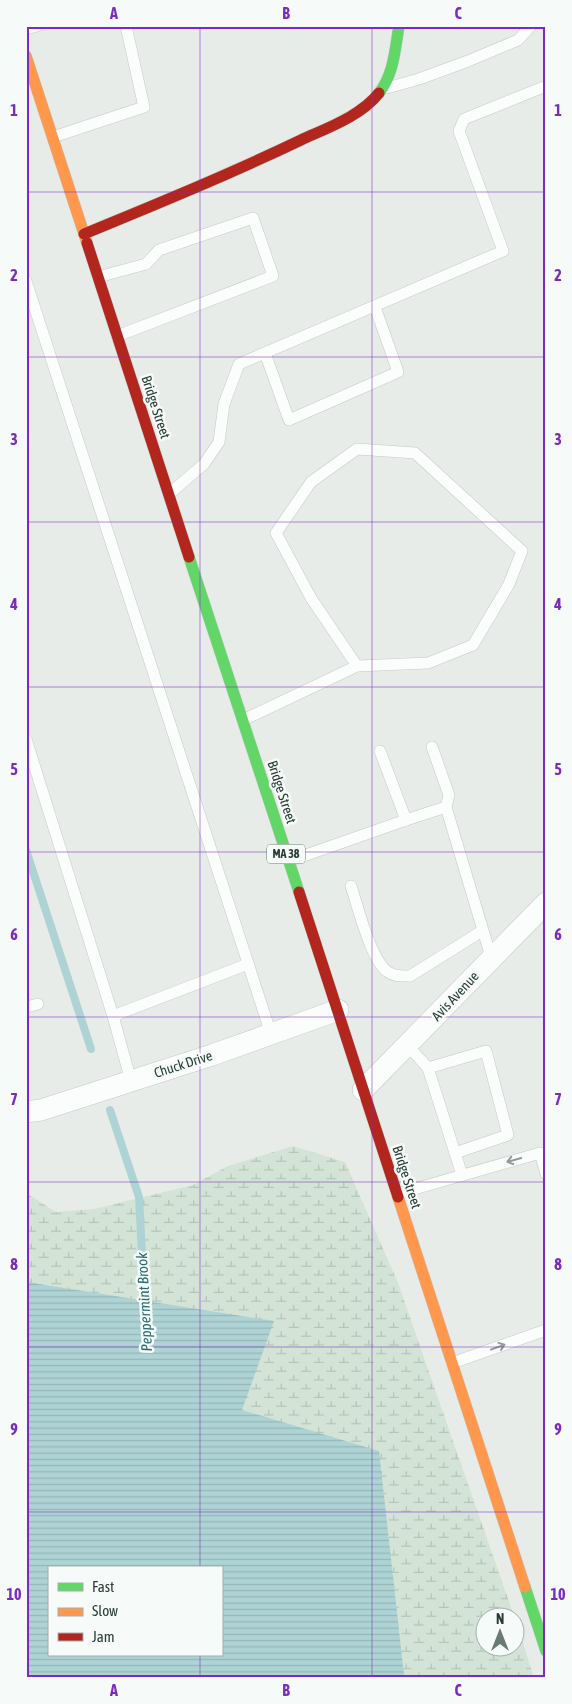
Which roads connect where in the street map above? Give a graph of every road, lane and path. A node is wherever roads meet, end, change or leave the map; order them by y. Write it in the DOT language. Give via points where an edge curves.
graph roads {
  1 [pos="37,26"];
  2 [pos="126,26"];
  3 [pos="399,26"];
  4 [pos="530,26"];
  5 [pos="26,29"];
  6 [pos="26,56"];
  7 [pos="546,86"];
  8 [pos="383,89"];
  9 [pos="53,137"];
  10 [pos="84,234"];
  11 [pos="98,277"];
  12 [pos="26,280"];
  13 [pos="375,307"];
  14 [pos="117,336"];
  15 [pos="265,353"];
  16 [pos="169,494"];
  17 [pos="357,666"];
  18 [pos="243,720"];
  19 [pos="26,739"];
  20 [pos="432,747"];
  21 [pos="380,752"];
  22 [pos="446,807"];
  23 [pos="406,820"];
  24 [pos="289,861"];
  25 [pos="351,886"];
  26 [pos="546,902"];
  27 [pos="482,931"];
  28 [pos="491,958"];
  29 [pos="248,964"];
  30 [pos="38,1004"];
  31 [pos="26,1007"];
  32 [pos="338,1010"];
  33 [pos="113,1016"];
  34 [pos="271,1034"];
  35 [pos="408,1046"];
  36 [pos="428,1068"];
  37 [pos="131,1082"];
  38 [pos="364,1090"];
  39 [pos="26,1112"];
  40 [pos="455,1153"];
  41 [pos="546,1174"];
  42 [pos="462,1175"];
  43 [pos="397,1194"];
  44 [pos="546,1330"];
  45 [pos="452,1363"];
  46 [pos="546,1651"];
  1 -- 5 [label="lane"];
  2 -- 9 [label="lane" via="144,107"];
  3 -- 8 [label="main road" via="392,69"];
  4 -- 8 [label="lane" via="518,40 419,79"];
  6 -- 9 [label="main road, Bridge Street / MA 38"];
  7 -- 13 [label="lane" via="464,119 459,131 503,252"];
  8 -- 10 [label="main road" via="368,104 336,123 264,158"];
  9 -- 10 [label="main road, Bridge Street / MA 38"];
  10 -- 11 [label="main road, Bridge Street / MA 38"];
  11 -- 14 [label="main road, Bridge Street / MA 38"];
  11 -- 14 [label="lane" via="146,264 159,250 253,218 273,276"];
  12 -- 29 [label="lane"];
  13 -- 15 [label="lane"];
  13 -- 15 [label="lane" via="398,372 289,420"];
  14 -- 16 [label="main road, Bridge Street / MA 38"];
  15 -- 16 [label="lane" via="239,364 224,404 219,442 204,464"];
  16 -- 18 [label="main road, Bridge Street / MA 38"];
  17 -- 17 [label="lane" via="428,663 473,645 509,584 522,551 415,453 357,449 311,482 276,533 311,598"];
  17 -- 18 [label="lane"];
  18 -- 24 [label="main road, Bridge Street / MA 38"];
  19 -- 33 [label="lane"];
  20 -- 22 [label="lane" via="449,795"];
  21 -- 23 [label="lane"];
  22 -- 23 [label="lane"];
  22 -- 27 [label="lane"];
  23 -- 24 [label="lane"];
  24 -- 32 [label="main road, Bridge Street / MA 38"];
  25 -- 27 [label="lane" via="376,960 386,971 397,976 410,976"];
  26 -- 28 [label="street, Avis Avenue"];
  27 -- 28 [label="lane"];
  28 -- 35 [label="street, Avis Avenue"];
  29 -- 33 [label="lane"];
  29 -- 34 [label="lane"];
  30 -- 31 [label="lane"];
  32 -- 34 [label="street, Chuck Drive"];
  32 -- 38 [label="main road, Bridge Street / MA 38"];
  33 -- 37 [label="lane"];
  34 -- 37 [label="street, Chuck Drive"];
  35 -- 36 [label="lane"];
  35 -- 38 [label="street, Avis Avenue"];
  36 -- 40 [label="lane"];
  36 -- 40 [label="lane" via="486,1051 508,1135"];
  37 -- 39 [label="street, Chuck Drive"];
  38 -- 43 [label="main road, Bridge Street / MA 38"];
  40 -- 42 [label="lane"];
  41 -- 42 [label="lane, one-way" via="540,1153"];
  42 -- 43 [label="lane"];
  43 -- 45 [label="main road, Bridge Street / MA 38"];
  45 -- 44 [label="lane, one-way"];
  45 -- 46 [label="main road, Bridge Street / MA 38"];
}
